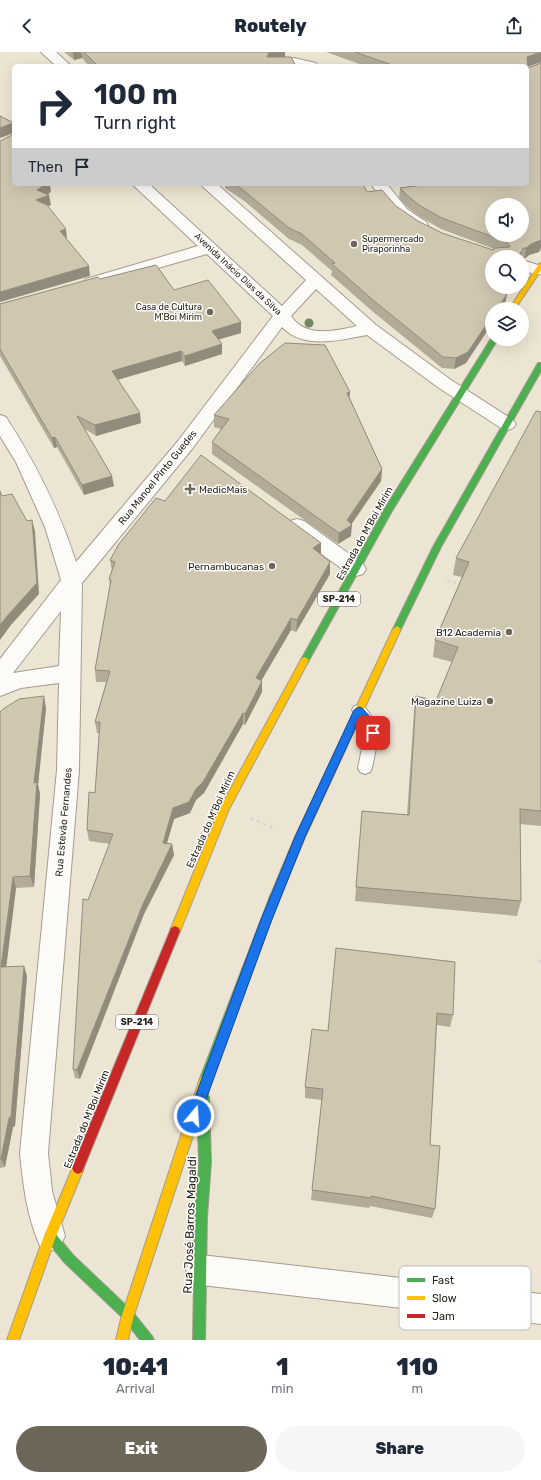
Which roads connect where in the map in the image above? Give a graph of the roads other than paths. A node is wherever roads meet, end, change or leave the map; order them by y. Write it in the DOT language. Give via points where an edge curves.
graph roads {
  1 [pos="48,52"];
  2 [pos="284,52"];
  3 [pos="62,64"];
  4 [pos="295,64"];
  5 [pos="142,186"];
  6 [pos="210,186"];
  7 [pos="381,186"];
  8 [pos="435,233"];
  9 [pos="210,248"];
  10 [pos="535,267"];
  11 [pos="314,280"];
  12 [pos="75,287"];
  13 [pos="516,302"];
  14 [pos="282,315"];
  15 [pos="370,329"];
  16 [pos="490,346"];
  17 [pos="541,366"];
  18 [pos="460,393"];
  19 [pos="0,421"];
  20 [pos="507,424"];
  21 [pos="282,515"];
  22 [pos="356,569"];
  23 [pos="72,581"];
  24 [pos="70,673"];
  25 [pos="0,675"];
  26 [pos="0,687"];
  27 [pos="359,710"];
  28 [pos="365,768"];
  29 [pos="203,1087"];
  30 [pos="50,1236"];
  31 [pos="201,1270"];
  32 [pos="399,1293"];
  33 [pos="531,1308"];
  34 [pos="541,1309"];
  35 [pos="128,1315"];
  36 [pos="13,1340"];
  37 [pos="122,1340"];
  38 [pos="148,1340"];
  39 [pos="198,1340"];
  1 -- 3 [label="street"];
  2 -- 4 [label="street"];
  5 -- 9 [label="street, Avenida Inácio Dias da Silva"];
  6 -- 11 [label="street"];
  7 -- 8 [label="street" via="401,212"];
  9 -- 12 [label="street"];
  9 -- 14 [label="street, Avenida Inácio Dias da Silva"];
  10 -- 13 [label="main road"];
  11 -- 14 [label="street, Rua Manoel Pinto Guedes"];
  11 -- 15 [label="street"];
  14 -- 15 [label="street, Avenida Inácio Dias da Silva" via="290,326 308,335 332,336"];
  14 -- 23 [label="street, Rua Manoel Pinto Guedes" via="191,449"];
  15 -- 18 [label="street"];
  16 -- 18 [label="main road, Estrada do M'Boi Mirim / SP-214"];
  17 -- 20 [label="main road"];
  18 -- 20 [label="street"];
  18 -- 22 [label="main road, Estrada do M'Boi Mirim / SP-214" via="388,510"];
  19 -- 23 [label="street, Rua Estevão Fernandes" via="25,462 51,520"];
  20 -- 27 [label="main road" via="437,547"];
  21 -- 22 [label="street"];
  22 -- 30 [label="main road, Estrada do M'Boi Mirim / SP-214" via="225,808"];
  23 -- 24 [label="street, Rua Estevão Fernandes"];
  23 -- 25 [label="street, Rua Manoel Pinto Guedes"];
  24 -- 26 [label="street" via="19,680"];
  24 -- 30 [label="street, Rua Estevão Fernandes" via="68,770 34,1153 38,1191"];
  27 -- 28 [label="lane" via="373,728"];
  27 -- 29 [label="main road" via="300,837"];
  29 -- 31 [label="main road, Rua José Barros Magaldi" via="205,1162"];
  29 -- 35 [label="main road"];
  30 -- 35 [label="main road" via="69,1259"];
  30 -- 36 [label="main road, Estrada do M'Boi Mirim / SP-214"];
  31 -- 32 [label="street"];
  31 -- 39 [label="main road, Rua José Barros Magaldi"];
  33 -- 34 [label="street"];
  35 -- 37 [label="main road"];
  35 -- 38 [label="main road"];
}
